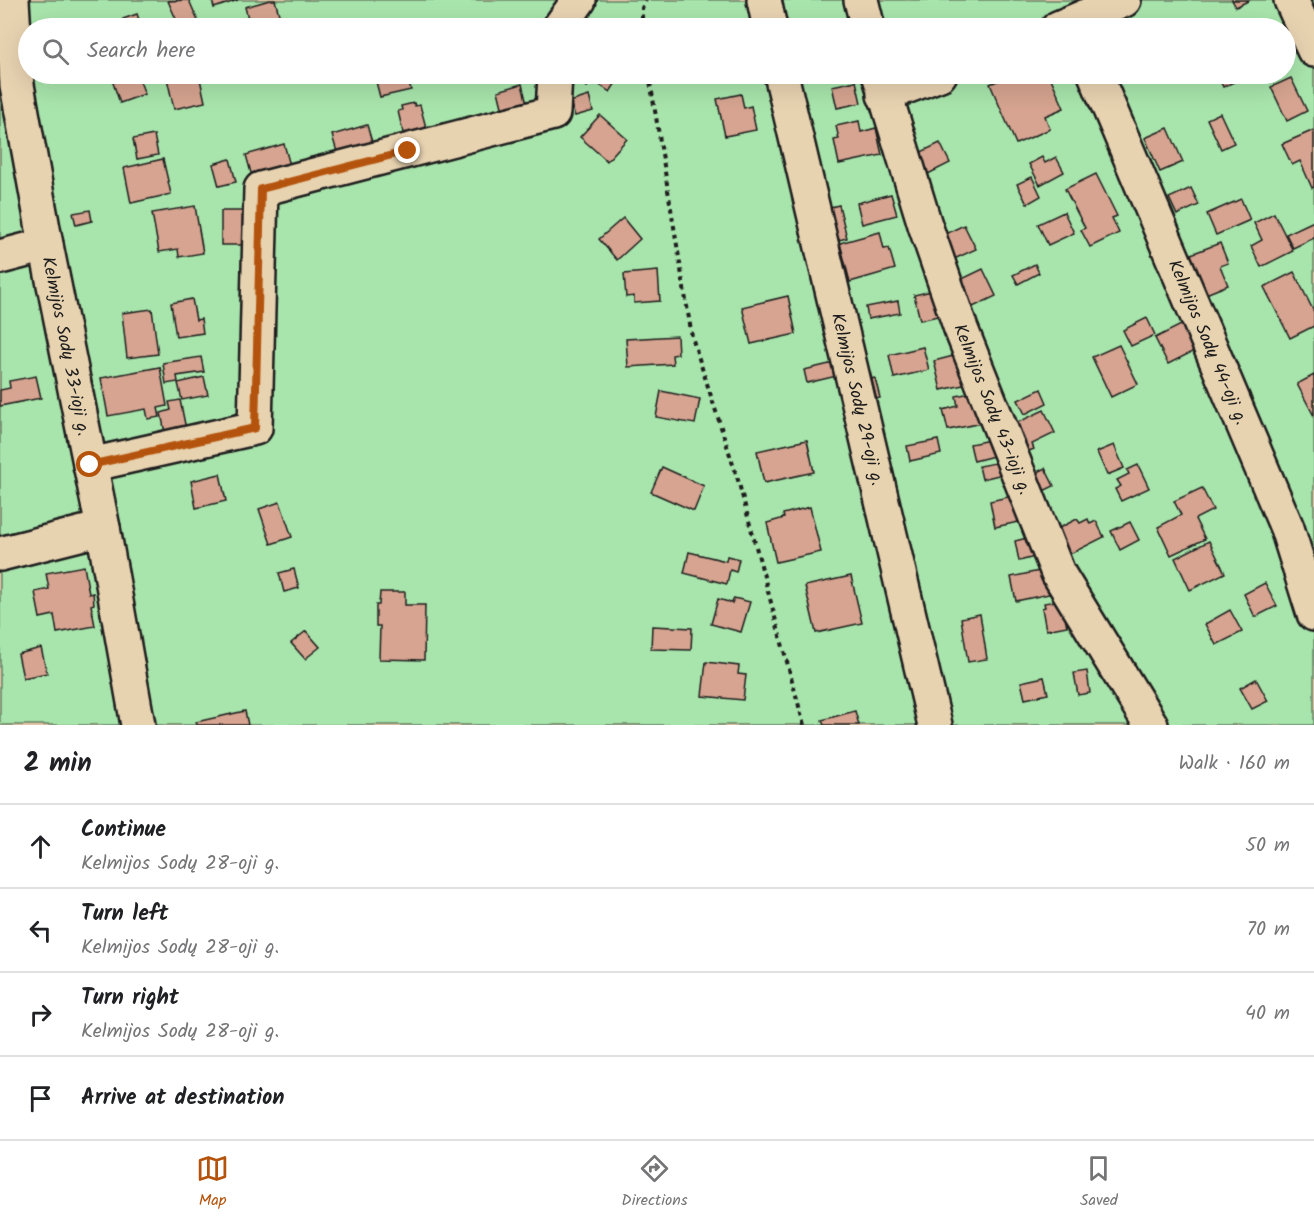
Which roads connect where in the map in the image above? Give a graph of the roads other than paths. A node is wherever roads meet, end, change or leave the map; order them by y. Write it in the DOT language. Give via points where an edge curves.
graph roads {
  1 [pos="12,0"];
  2 [pos="579,0"];
  3 [pos="764,0"];
  4 [pos="861,0"];
  5 [pos="1124,0"];
  6 [pos="1291,0"];
  7 [pos="566,18"];
  8 [pos="768,18"];
  9 [pos="866,18"];
  10 [pos="1087,18"];
  11 [pos="1314,50"];
  12 [pos="554,84"];
  13 [pos="783,84"];
  14 [pos="881,84"];
  15 [pos="1099,84"];
  16 [pos="46,245"];
  17 [pos="0,257"];
  18 [pos="90,465"];
  19 [pos="103,528"];
  20 [pos="0,554"];
  21 [pos="1314,614"];
  22 [pos="138,725"];
  23 [pos="935,725"];
  24 [pos="1150,725"];
  1 -- 16 [label="street, Kelmijos Sodų 33-ioji g." via="17,85"];
  2 -- 7 [label="street"];
  3 -- 8 [label="street"];
  4 -- 9 [label="street"];
  5 -- 10 [label="street"];
  6 -- 11 [label="street"];
  12 -- 18 [label="street" via="553,113 261,189 255,428"];
  13 -- 23 [label="street, Kelmijos Sodų 29-oji g."];
  14 -- 24 [label="street, Kelmijos Sodų 43-ioji g." via="961,329 1058,573"];
  15 -- 21 [label="street, Kelmijos Sodų 44-oji g." via="1287,528"];
  16 -- 17 [label="street"];
  16 -- 18 [label="street, Kelmijos Sodų 33-ioji g."];
  18 -- 19 [label="street, Kelmijos Sodų 33-ioji g."];
  19 -- 20 [label="street"];
  19 -- 22 [label="street, Kelmijos Sodų 33-ioji g."];
}
